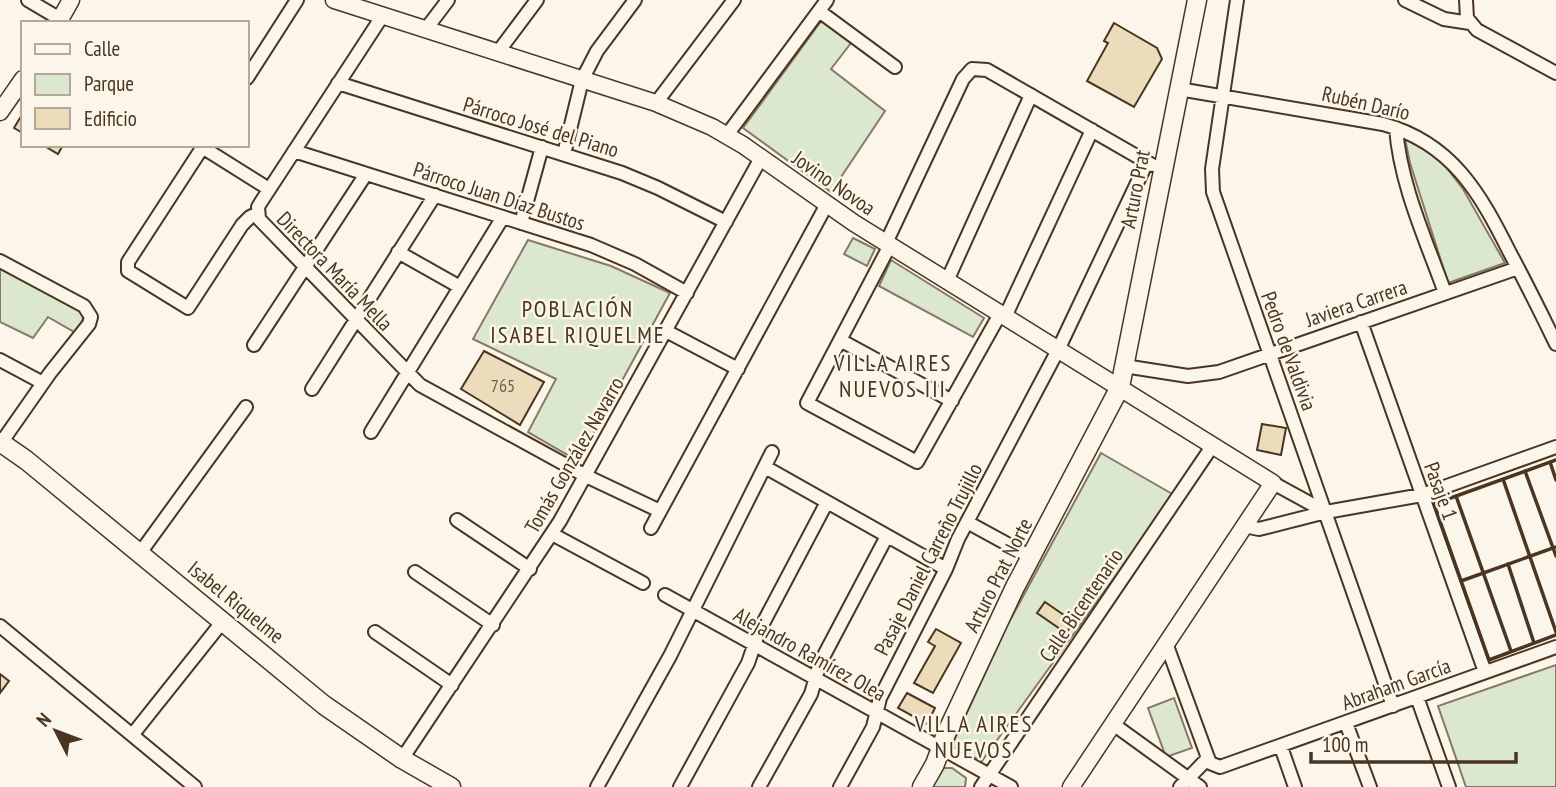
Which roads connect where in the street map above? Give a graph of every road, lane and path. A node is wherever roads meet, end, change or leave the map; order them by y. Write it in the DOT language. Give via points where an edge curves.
graph roads {
  1 [pos="28,0"];
  2 [pos="71,0"];
  3 [pos="297,0"];
  4 [pos="334,0"];
  5 [pos="448,0"];
  6 [pos="537,0"];
  7 [pos="635,0"];
  8 [pos="734,0"];
  9 [pos="827,0"];
  10 [pos="1197,0"];
  11 [pos="1237,0"];
  12 [pos="1405,0"];
  13 [pos="1466,0"];
  14 [pos="819,11"];
  15 [pos="383,15"];
  16 [pos="59,21"];
  17 [pos="1470,23"];
  18 [pos="426,29"];
  19 [pos="498,52"];
  20 [pos="895,67"];
  21 [pos="1556,73"];
  22 [pos="248,76"];
  23 [pos="582,80"];
  24 [pos="21,82"];
  25 [pos="338,83"];
  26 [pos="1179,89"];
  27 [pos="1031,95"];
  28 [pos="1223,96"];
  29 [pos="656,103"];
  30 [pos="0,112"];
  31 [pos="1396,128"];
  32 [pos="1092,130"];
  33 [pos="727,135"];
  34 [pos="202,147"];
  35 [pos="204,147"];
  36 [pos="542,147"];
  37 [pos="294,151"];
  38 [pos="564,155"];
  39 [pos="761,158"];
  40 [pos="1154,166"];
  41 [pos="366,174"];
  42 [pos="269,190"];
  43 [pos="435,195"];
  44 [pos="827,204"];
  45 [pos="258,213"];
  46 [pos="503,217"];
  47 [pos="726,222"];
  48 [pos="521,223"];
  49 [pos="888,244"];
  50 [pos="398,252"];
  51 [pos="0,261"];
  52 [pos="305,268"];
  53 [pos="1518,268"];
  54 [pos="947,281"];
  55 [pos="460,288"];
  56 [pos="687,293"];
  57 [pos="1445,293"];
  58 [pos="1002,315"];
  59 [pos="355,320"];
  60 [pos="1361,322"];
  61 [pos="666,331"];
  62 [pos="840,340"];
  63 [pos="1556,344"];
  64 [pos="254,345"];
  65 [pos="1058,350"];
  66 [pos="1270,355"];
  67 [pos="0,360"];
  68 [pos="1124,366"];
  69 [pos="738,369"];
  70 [pos="407,374"];
  71 [pos="43,383"];
  72 [pos="1120,387"];
  73 [pos="312,389"];
  74 [pos="952,401"];
  75 [pos="246,407"];
  76 [pos="371,432"];
  77 [pos="1,442"];
  78 [pos="1213,445"];
  79 [pos="1556,447"];
  80 [pos="772,452"];
  81 [pos="765,467"];
  82 [pos="586,476"];
  83 [pos="1273,483"];
  84 [pos="1422,495"];
  85 [pos="827,502"];
  86 [pos="660,511"];
  87 [pos="1326,512"];
  88 [pos="457,520"];
  89 [pos="967,522"];
  90 [pos="1244,526"];
  91 [pos="651,528"];
  92 [pos="552,534"];
  93 [pos="887,536"];
  94 [pos="140,553"];
  95 [pos="1031,557"];
  96 [pos="530,569"];
  97 [pos="946,569"];
  98 [pos="415,572"];
  99 [pos="643,583"];
  100 [pos="665,595"];
  101 [pos="692,610"];
  102 [pos="223,621"];
  103 [pos="493,625"];
  104 [pos="0,626"];
  105 [pos="374,632"];
  106 [pos="1166,643"];
  107 [pos="754,645"];
  108 [pos="1556,647"];
  109 [pos="1485,673"];
  110 [pos="815,679"];
  111 [pos="452,685"];
  112 [pos="1417,697"];
  113 [pos="1393,706"];
  114 [pos="876,713"];
  115 [pos="1346,723"];
  116 [pos="1113,724"];
  117 [pos="133,734"];
  118 [pos="1281,747"];
  119 [pos="940,750"];
  120 [pos="1208,758"];
  121 [pos="402,759"];
  122 [pos="989,775"];
  123 [pos="1184,782"];
  124 [pos="195,787"];
  125 [pos="450,787"];
  126 [pos="597,787"];
  127 [pos="680,787"];
  128 [pos="759,787"];
  129 [pos="840,787"];
  130 [pos="922,787"];
  131 [pos="981,787"];
  132 [pos="1011,787"];
  133 [pos="1071,787"];
  134 [pos="1200,787"];
  135 [pos="1294,787"];
  136 [pos="1370,787"];
  137 [pos="1450,787"];
  1 -- 16 [label="street"];
  2 -- 16 [label="street"];
  3 -- 22 [label="street"];
  4 -- 15 [label="street, Jovino Novoa"];
  5 -- 18 [label="street"];
  6 -- 19 [label="street"];
  7 -- 23 [label="street" via="597,51"];
  8 -- 29 [label="street"];
  9 -- 14 [label="street"];
  10 -- 26 [label="main road, Arturo Prat"];
  11 -- 28 [label="street, Pedro de Valdivia"];
  12 -- 17 [label="street" via="1444,19"];
  13 -- 17 [label="street"];
  14 -- 20 [label="street"];
  14 -- 33 [label="street"];
  15 -- 18 [label="street, Jovino Novoa"];
  15 -- 25 [label="street, Directora María Mella"];
  17 -- 21 [label="street"];
  18 -- 19 [label="street, Jovino Novoa"];
  19 -- 23 [label="street, Jovino Novoa"];
  23 -- 29 [label="street, Jovino Novoa"];
  23 -- 38 [label="street"];
  24 -- 30 [label="street"];
  25 -- 36 [label="street, Párroco José del Piano"];
  25 -- 37 [label="street, Directora María Mella"];
  26 -- 28 [label="street, Rubén Darío"];
  26 -- 40 [label="main road, Arturo Prat"];
  27 -- 32 [label="street"];
  27 -- 49 [label="street" via="987,70 972,69 963,79"];
  27 -- 54 [label="street"];
  28 -- 31 [label="street, Rubén Darío"];
  28 -- 66 [label="street, Pedro de Valdivia" via="1213,192"];
  29 -- 33 [label="street, Jovino Novoa"];
  31 -- 53 [label="street, Rubén Darío" via="1433,146 1470,182"];
  31 -- 57 [label="street" via="1407,185"];
  32 -- 40 [label="street"];
  32 -- 58 [label="street"];
  33 -- 39 [label="street, Jovino Novoa"];
  34 -- 45 [label="street" via="128,262 128,271 188,308 242,225"];
  35 -- 42 [label="street"];
  36 -- 38 [label="street, Párroco José del Piano"];
  36 -- 48 [label="street"];
  37 -- 41 [label="street, Párroco Juan Díaz Bustos"];
  37 -- 42 [label="street, Directora María Mella"];
  38 -- 47 [label="street, Párroco José del Piano" via="639,179"];
  39 -- 44 [label="street, Jovino Novoa"];
  39 -- 47 [label="street, Tomás González Navarro"];
  40 -- 65 [label="street, Pasaje Daniel Carreño Trujillo"];
  40 -- 68 [label="main road, Arturo Prat"];
  41 -- 43 [label="street, Párroco Juan Díaz Bustos"];
  41 -- 52 [label="street"];
  42 -- 45 [label="street, Directora María Mella"];
  43 -- 46 [label="street, Párroco Juan Díaz Bustos"];
  43 -- 50 [label="street"];
  44 -- 49 [label="street, Jovino Novoa"];
  44 -- 69 [label="street"];
  45 -- 52 [label="street, Directora María Mella" via="262,224"];
  46 -- 48 [label="street, Párroco Juan Díaz Bustos"];
  46 -- 55 [label="street"];
  47 -- 56 [label="street, Tomás González Navarro"];
  48 -- 56 [label="street, Párroco Juan Díaz Bustos" via="607,251"];
  49 -- 54 [label="street, Jovino Novoa"];
  49 -- 62 [label="street"];
  50 -- 55 [label="street"];
  50 -- 59 [label="street"];
  51 -- 71 [label="street" via="90,313 89,324"];
  52 -- 59 [label="street, Directora María Mella"];
  52 -- 64 [label="street"];
  53 -- 57 [label="street, Javiera Carrera"];
  53 -- 63 [label="street, Rubén Darío"];
  54 -- 58 [label="street, Jovino Novoa"];
  55 -- 70 [label="street"];
  56 -- 61 [label="street, Tomás González Navarro"];
  57 -- 60 [label="street, Javiera Carrera"];
  58 -- 65 [label="street, Jovino Novoa"];
  58 -- 74 [label="street"];
  59 -- 70 [label="street, Directora María Mella"];
  59 -- 73 [label="street"];
  60 -- 66 [label="street, Javiera Carrera"];
  60 -- 84 [label="street, Pasaje 1"];
  61 -- 69 [label="street"];
  61 -- 82 [label="street, Tomás González Navarro"];
  62 -- 74 [label="street"];
  62 -- 74 [label="street" via="807,403 918,462"];
  65 -- 72 [label="street, Jovino Novoa"];
  65 -- 89 [label="street, Pasaje Daniel Carreño Trujillo"];
  66 -- 68 [label="street, Javiera Carrera" via="1198,376"];
  66 -- 87 [label="street, Pedro de Valdivia"];
  67 -- 71 [label="street"];
  68 -- 72 [label="main road, Arturo Prat"];
  69 -- 86 [label="street"];
  70 -- 76 [label="street"];
  70 -- 82 [label="street, Directora María Mella" via="428,391"];
  71 -- 77 [label="street"];
  72 -- 78 [label="street, Jovino Novoa"];
  72 -- 95 [label="main road, Arturo Prat Norte"];
  75 -- 94 [label="street"];
  77 -- 94 [label="main road, Isabel Riquelme"];
  78 -- 83 [label="street, Jovino Novoa"];
  78 -- 122 [label="street, Calle Bicentenario"];
  79 -- 84 [label="street"];
  80 -- 81 [label="street"];
  81 -- 85 [label="street"];
  81 -- 101 [label="street"];
  82 -- 86 [label="street, Directora María Mella"];
  82 -- 92 [label="street, Tomás González Navarro"];
  83 -- 87 [label="street"];
  83 -- 90 [label="street"];
  84 -- 87 [label="street"];
  84 -- 109 [label="street, Pasaje 1"];
  85 -- 93 [label="street"];
  85 -- 107 [label="street"];
  86 -- 91 [label="street"];
  87 -- 90 [label="street" via="1259,529"];
  87 -- 113 [label="street, Pedro de Valdivia"];
  88 -- 96 [label="street"];
  89 -- 95 [label="street"];
  89 -- 97 [label="street, Pasaje Daniel Carreño Trujillo"];
  90 -- 106 [label="street"];
  92 -- 96 [label="street, Tomás González Navarro"];
  92 -- 99 [label="street"];
  93 -- 97 [label="street"];
  93 -- 110 [label="street"];
  94 -- 102 [label="main road, Isabel Riquelme"];
  95 -- 119 [label="main road, Arturo Prat Norte"];
  96 -- 103 [label="street, Tomás González Navarro"];
  97 -- 114 [label="street, Pasaje Daniel Carreño Trujillo"];
  98 -- 103 [label="street"];
  100 -- 101 [label="street, Alejandro Ramírez Olea"];
  101 -- 107 [label="street, Alejandro Ramírez Olea"];
  101 -- 126 [label="street"];
  102 -- 117 [label="street"];
  102 -- 121 [label="main road, Isabel Riquelme" via="324,705"];
  103 -- 111 [label="street, Tomás González Navarro"];
  104 -- 117 [label="street"];
  105 -- 111 [label="street"];
  106 -- 116 [label="street"];
  106 -- 120 [label="street"];
  107 -- 110 [label="street, Alejandro Ramírez Olea"];
  107 -- 127 [label="street"];
  108 -- 109 [label="street, Abraham García"];
  109 -- 112 [label="street, Abraham García"];
  110 -- 114 [label="street, Alejandro Ramírez Olea"];
  110 -- 128 [label="street"];
  111 -- 121 [label="street, Tomás González Navarro"];
  112 -- 113 [label="street, Abraham García"];
  112 -- 137 [label="street"];
  113 -- 115 [label="street, Abraham García"];
  114 -- 119 [label="street, Alejandro Ramírez Olea"];
  114 -- 129 [label="street, Pasaje Daniel Carreño Trujillo"];
  115 -- 118 [label="street, Abraham García"];
  115 -- 136 [label="street"];
  116 -- 123 [label="street"];
  116 -- 133 [label="street"];
  117 -- 124 [label="street"];
  118 -- 120 [label="street, Abraham García" via="1225,767 1215,766"];
  118 -- 135 [label="street"];
  119 -- 122 [label="street, Alejandro Ramírez Olea"];
  119 -- 130 [label="main road, Arturo Prat Norte"];
  120 -- 123 [label="street"];
  121 -- 125 [label="main road, Isabel Riquelme"];
  122 -- 131 [label="street, Calle Bicentenario"];
  122 -- 132 [label="street, Alejandro Ramírez Olea"];
  123 -- 134 [label="street"];
}
